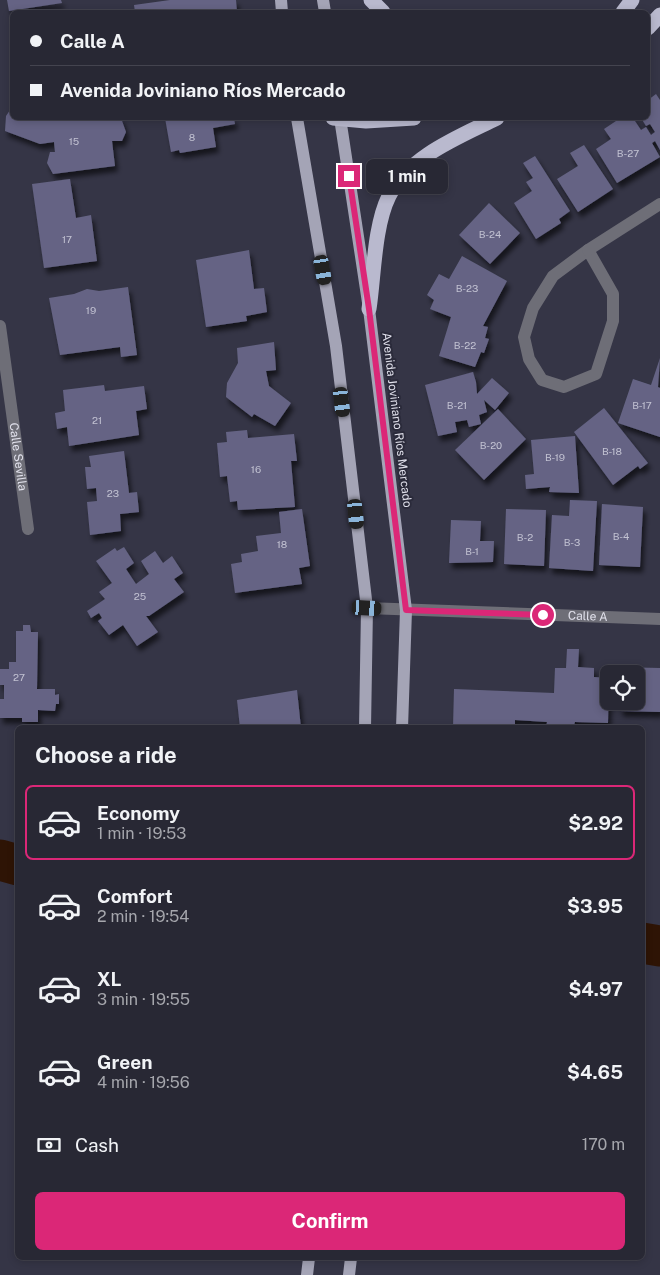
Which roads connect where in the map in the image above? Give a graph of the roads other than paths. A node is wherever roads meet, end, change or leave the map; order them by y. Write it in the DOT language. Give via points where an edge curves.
graph roads {
  1 [pos="371,0"];
  2 [pos="381,10"];
  3 [pos="660,15"];
  4 [pos="650,26"];
  5 [pos="297,120"];
  6 [pos="337,120"];
  7 [pos="356,120"];
  8 [pos="382,120"];
  9 [pos="493,120"];
  10 [pos="660,204"];
  11 [pos="588,250"];
  12 [pos="369,309"];
  13 [pos="0,326"];
  14 [pos="3,381"];
  15 [pos="28,528"];
  16 [pos="367,608"];
  17 [pos="406,610"];
  18 [pos="660,619"];
  19 [pos="365,725"];
  20 [pos="402,725"];
  21 [pos="309,1260"];
  22 [pos="351,1260"];
  23 [pos="307,1275"];
  24 [pos="349,1275"];
  1 -- 2 [label="highway"];
  3 -- 4 [label="highway"];
  5 -- 16 [label="main road" via="336,346"];
  6 -- 12 [label="main road, Avenida Joviniano Ríos Mercado"];
  7 -- 8 [label="highway"];
  9 -- 12 [label="highway" via="416,163 389,196 380,229"];
  10 -- 11 [label="street"];
  11 -- 11 [label="street" via="553,276 533,308 524,337 529,359 542,380 564,387 596,374 613,321 613,294"];
  12 -- 17 [label="main road, Avenida Joviniano Ríos Mercado"];
  13 -- 14 [label="street, Calle Sevilla"];
  14 -- 15 [label="street, Calle Sevilla"];
  16 -- 17 [label="street, Calle A"];
  16 -- 19 [label="main road"];
  17 -- 18 [label="street, Calle A"];
  17 -- 20 [label="main road, Avenida Joviniano Ríos Mercado"];
  21 -- 23 [label="main road"];
  22 -- 24 [label="main road"];
}
